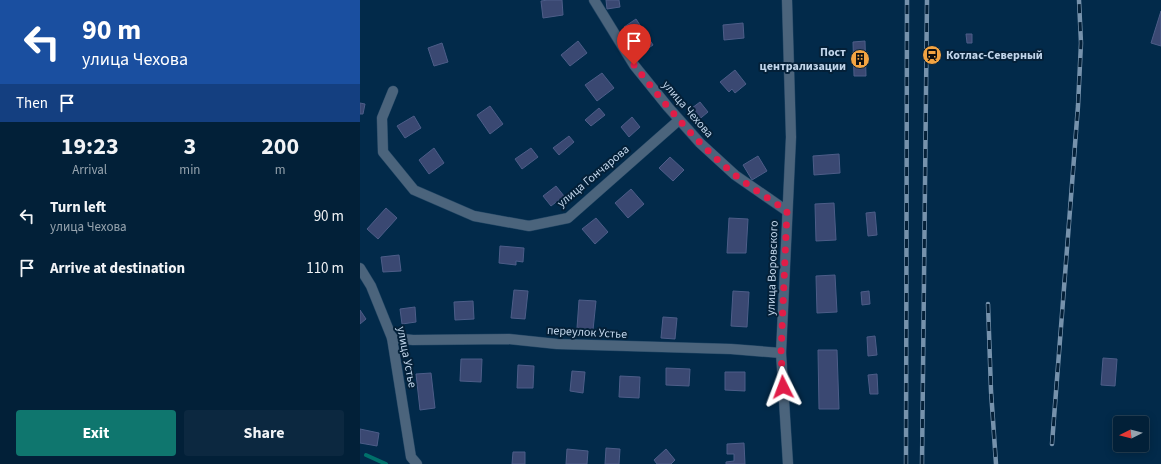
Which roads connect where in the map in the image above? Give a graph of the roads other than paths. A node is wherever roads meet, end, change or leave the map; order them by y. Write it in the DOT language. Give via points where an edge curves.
graph roads {
  1 [pos="594,0"];
  2 [pos="787,0"];
  3 [pos="393,91"];
  4 [pos="679,120"];
  5 [pos="787,211"];
  6 [pos="360,268"];
  7 [pos="392,338"];
  8 [pos="781,353"];
  9 [pos="414,461"];
  10 [pos="788,464"];
  1 -- 4 [label="street, улица Чехова" via="634,65"];
  2 -- 5 [label="street, улица Воровского" via="791,138"];
  3 -- 4 [label="street, улица Гончарова" via="382,118 383,152 414,190 474,216 529,226 568,218"];
  4 -- 5 [label="street, улица Чехова" via="735,175"];
  5 -- 8 [label="street, улица Воровского"];
  6 -- 7 [label="street, улица Устье" via="371,286"];
  7 -- 8 [label="street, переулок Устье" via="509,339 557,344"];
  7 -- 9 [label="street, улица Устье"];
  8 -- 10 [label="street, улица Воровского"];
}
